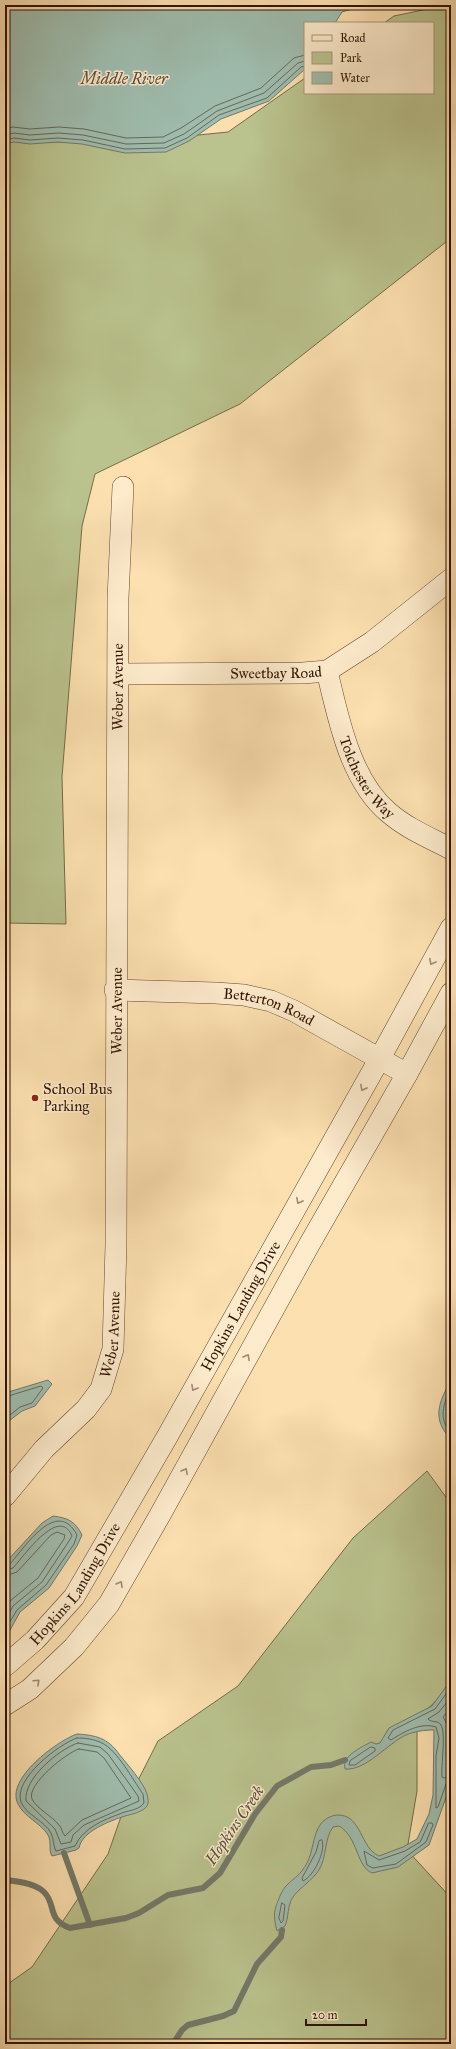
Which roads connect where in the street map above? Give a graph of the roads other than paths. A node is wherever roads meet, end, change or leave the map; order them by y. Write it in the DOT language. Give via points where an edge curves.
graph roads {
  1 [pos="123,487"];
  2 [pos="451,579"];
  3 [pos="327,671"];
  4 [pos="119,674"];
  5 [pos="451,849"];
  6 [pos="451,928"];
  7 [pos="115,990"];
  8 [pos="451,993"];
  9 [pos="380,1058"];
  10 [pos="407,1074"];
  11 [pos="5,1496"];
  12 [pos="5,1666"];
  13 [pos="5,1705"];
  1 -- 4 [label="street, Weber Avenue" via="118,598"];
  2 -- 3 [label="street, Sweetbay Road" via="372,642"];
  3 -- 4 [label="street, Sweetbay Road"];
  3 -- 5 [label="street, Tolchester Way" via="344,737 362,782 387,812"];
  4 -- 7 [label="street, Weber Avenue"];
  6 -- 9 [label="street, Hopkins Landing Drive, one-way"];
  7 -- 9 [label="street, Betterton Road" via="216,993 244,995 271,1001"];
  7 -- 11 [label="street, Weber Avenue" via="116,1245 112,1349 101,1389 90,1404 44,1449"];
  8 -- 10 [label="street, Hopkins Landing Drive"];
  9 -- 10 [label="street, Betterton Road"];
  9 -- 12 [label="street, Hopkins Landing Drive, one-way" via="74,1597 35,1640"];
  13 -- 10 [label="street, Hopkins Landing Drive, one-way" via="30,1689 74,1648 109,1604"];
}
